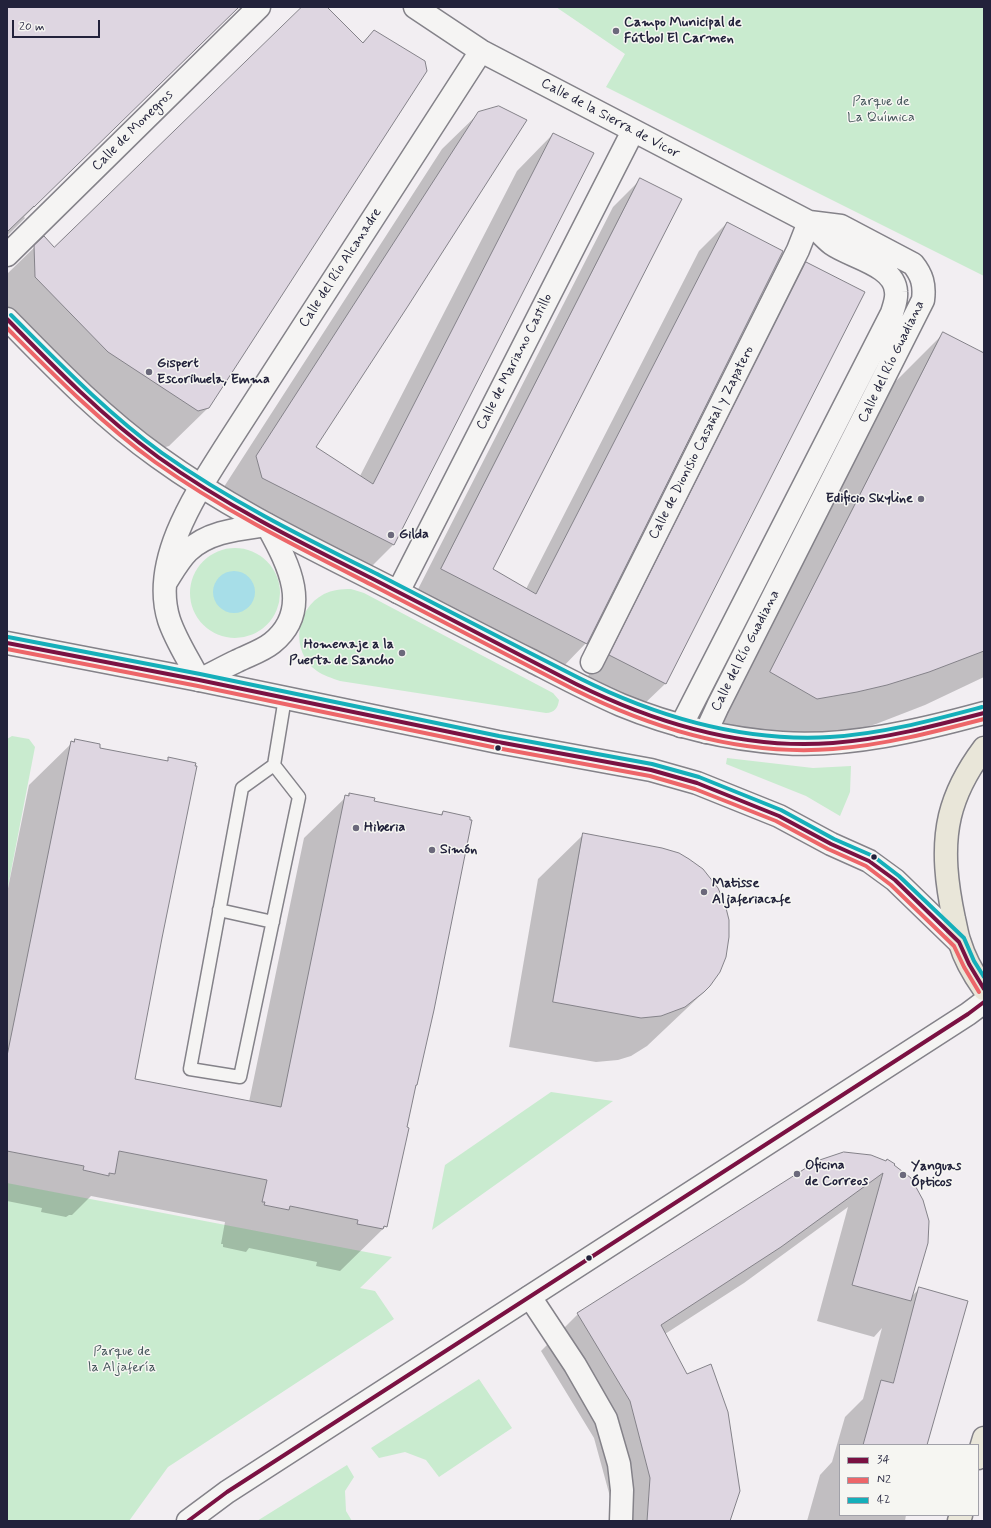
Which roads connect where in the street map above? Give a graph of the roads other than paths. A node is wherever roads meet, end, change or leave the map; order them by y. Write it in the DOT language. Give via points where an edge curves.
graph roads {
  1 [pos="259,7"];
  2 [pos="415,7"];
  3 [pos="481,51"];
  4 [pos="632,131"];
  5 [pos="809,222"];
  6 [pos="7,255"];
  7 [pos="7,319"];
  8 [pos="201,486"];
  9 [pos="267,525"];
  10 [pos="166,582"];
  11 [pos="398,592"];
  12 [pos="7,643"];
  13 [pos="592,662"];
  14 [pos="199,680"];
  15 [pos="285,698"];
  16 [pos="984,714"];
  17 [pos="681,726"];
  18 [pos="706,732"];
  19 [pos="984,748"];
  20 [pos="274,765"];
  21 [pos="219,910"];
  22 [pos="273,922"];
  23 [pos="959,942"];
  24 [pos="984,989"];
  25 [pos="984,1002"];
  26 [pos="530,1297"];
  27 [pos="984,1438"];
  28 [pos="979,1455"];
  29 [pos="188,1521"];
  30 [pos="621,1521"];
  1 -- 6 [label="street, Calle de Monegros"];
  2 -- 3 [label="street, Calle de la Sierra de Vicor"];
  3 -- 4 [label="street, Calle de la Sierra de Vicor"];
  3 -- 8 [label="street, Calle del Río Alcanadre"];
  4 -- 5 [label="street, Calle de la Sierra de Vicor"];
  4 -- 11 [label="street, Calle de Mariano Castillo"];
  5 -- 13 [label="street, Calle de Dionisio Casañal y Zapatero" via="798,250"];
  5 -- 17 [label="street, Calle del Río Guadiana" via="832,244 890,275 896,291 896,300 892,313"];
  5 -- 18 [label="street, Calle del Río Guadiana" via="840,226 913,264 920,272 923,282 923,300"];
  7 -- 8 [label="street" via="98,409 156,456"];
  8 -- 9 [label="street"];
  8 -- 10 [label="street, Calle del Río Alcanadre" via="174,541"];
  9 -- 10 [label="street" via="221,533 202,541 189,551"];
  9 -- 11 [label="street"];
  9 -- 14 [label="street" via="283,556 295,591 290,620 272,643"];
  10 -- 14 [label="street" via="165,598 170,622"];
  11 -- 17 [label="street" via="591,691"];
  12 -- 14 [label="street"];
  14 -- 15 [label="street"];
  15 -- 20 [label="lane"];
  15 -- 23 [label="street" via="498,742 651,770 697,782 778,816 869,861 895,880"];
  16 -- 18 [label="street" via="894,734 824,744 782,743"];
  17 -- 18 [label="street"];
  19 -- 23 [label="main road" via="960,785 950,816 947,837 948,886"];
  20 -- 21 [label="lane" via="242,788"];
  20 -- 22 [label="lane" via="299,797"];
  21 -- 22 [label="lane"];
  21 -- 22 [label="lane" via="190,1069 240,1077"];
  23 -- 24 [label="main road"];
  25 -- 26 [label="street"];
  26 -- 29 [label="street" via="240,1483"];
  26 -- 30 [label="street" via="575,1365 606,1419 619,1464 622,1490"];
  27 -- 28 [label="main road"];
}
